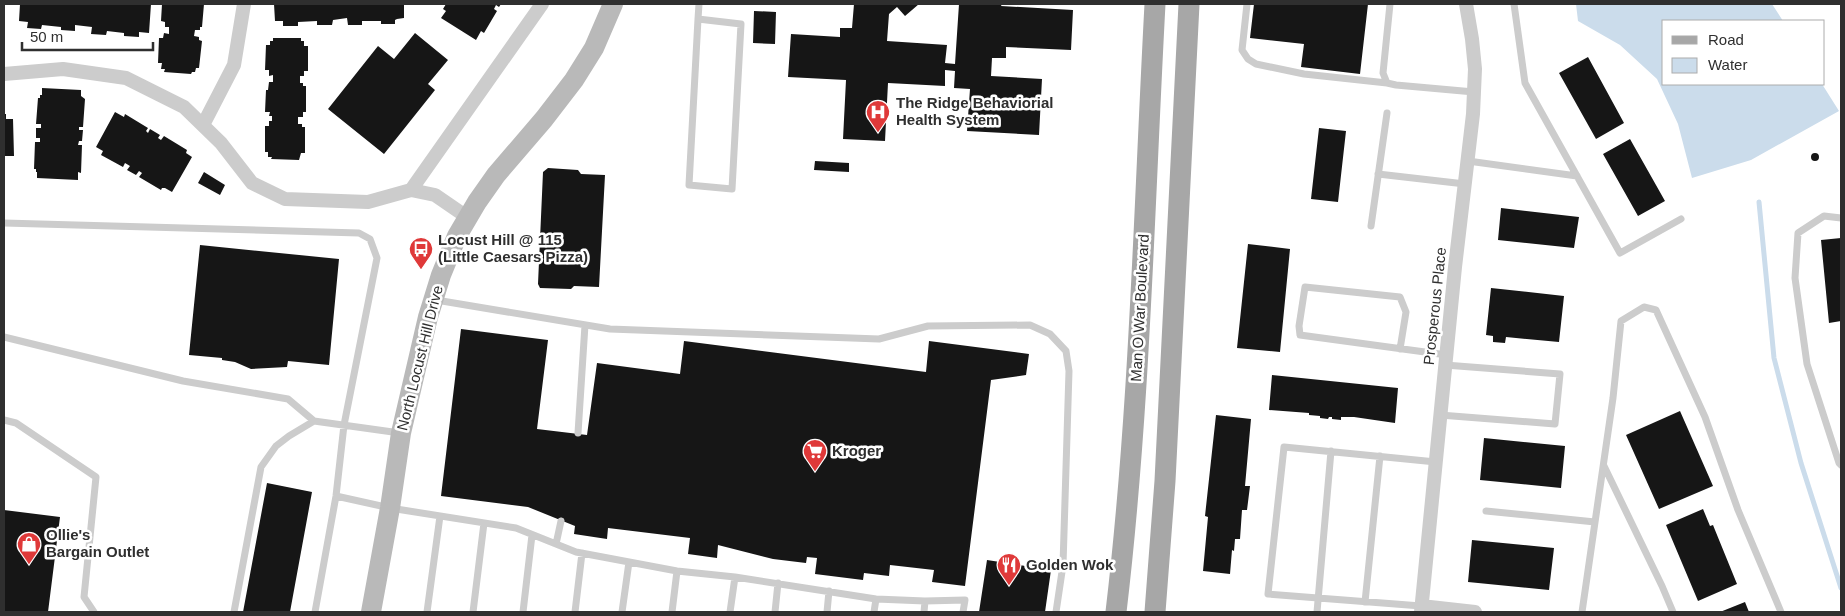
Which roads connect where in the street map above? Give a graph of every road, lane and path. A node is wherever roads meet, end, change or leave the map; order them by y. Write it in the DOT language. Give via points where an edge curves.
graph roads {
  1 [pos="244,4"];
  2 [pos="542,4"];
  3 [pos="613,4"];
  4 [pos="699,4"];
  5 [pos="1155,4"];
  6 [pos="1188,4"];
  7 [pos="1247,4"];
  8 [pos="1390,4"];
  9 [pos="1466,4"];
  10 [pos="1514,4"];
  11 [pos="698,20"];
  12 [pos="4,74"];
  13 [pos="1388,83"];
  14 [pos="1474,92"];
  15 [pos="1387,113"];
  16 [pos="203,125"];
  17 [pos="1468,161"];
  18 [pos="1378,174"];
  19 [pos="1577,176"];
  20 [pos="1465,184"];
  21 [pos="411,190"];
  22 [pos="468,218"];
  23 [pos="1841,218"];
  24 [pos="1681,219"];
  25 [pos="4,223"];
  26 [pos="1371,226"];
  27 [pos="433,300"];
  28 [pos="585,325"];
  29 [pos="4,337"];
  30 [pos="1400,349"];
  31 [pos="1446,360"];
  32 [pos="1440,415"];
  33 [pos="4,420"];
  34 [pos="314,421"];
  35 [pos="344,426"];
  36 [pos="401,433"];
  37 [pos="578,434"];
  38 [pos="1331,451"];
  39 [pos="1380,456"];
  40 [pos="1436,462"];
  41 [pos="1604,464"];
  42 [pos="1841,465"];
  43 [pos="336,496"];
  44 [pos="390,508"];
  45 [pos="1486,511"];
  46 [pos="440,516"];
  47 [pos="561,520"];
  48 [pos="1595,522"];
  49 [pos="484,523"];
  50 [pos="532,534"];
  51 [pos="556,544"];
  52 [pos="582,553"];
  53 [pos="628,562"];
  54 [pos="677,571"];
  55 [pos="734,577"];
  56 [pos="778,583"];
  57 [pos="829,591"];
  58 [pos="876,598"];
  59 [pos="1318,598"];
  60 [pos="925,601"];
  61 [pos="1365,602"];
  62 [pos="1421,609"];
  63 [pos="94,612"];
  64 [pos="234,612"];
  65 [pos="315,612"];
  66 [pos="371,612"];
  67 [pos="427,612"];
  68 [pos="473,612"];
  69 [pos="523,612"];
  70 [pos="575,612"];
  71 [pos="622,612"];
  72 [pos="672,612"];
  73 [pos="730,612"];
  74 [pos="775,612"];
  75 [pos="827,612"];
  76 [pos="874,612"];
  77 [pos="924,612"];
  78 [pos="963,612"];
  79 [pos="1056,612"];
  80 [pos="1116,612"];
  81 [pos="1155,612"];
  82 [pos="1317,612"];
  83 [pos="1475,612"];
  84 [pos="1582,612"];
  85 [pos="1673,612"];
  86 [pos="1781,612"];
  1 -- 16 [label="street" via="234,65"];
  2 -- 21 [label="street"];
  3 -- 22 [label="street, North Locust Hill Drive" via="594,48 574,80 496,175"];
  4 -- 11 [label="lane"];
  5 -- 80 [label="main road, Man O War Boulevard" via="1136,379"];
  6 -- 81 [label="main road" via="1165,481"];
  7 -- 13 [label="lane" via="1242,50 1256,64 1304,74"];
  8 -- 13 [label="lane" via="1383,73"];
  9 -- 14 [label="street, Prosperous Place" via="1475,69"];
  10 -- 19 [label="lane" via="1525,84"];
  11 -- 11 [label="lane" via="689,185 732,189 741,24"];
  12 -- 16 [label="street" via="63,69 126,78 184,107"];
  13 -- 14 [label="lane"];
  14 -- 17 [label="street, Prosperous Place"];
  15 -- 18 [label="lane"];
  16 -- 21 [label="street" via="252,183 285,199 368,202"];
  17 -- 19 [label="lane"];
  17 -- 20 [label="street, Prosperous Place"];
  18 -- 20 [label="lane"];
  18 -- 26 [label="lane"];
  19 -- 24 [label="lane" via="1620,254"];
  20 -- 31 [label="street, Prosperous Place"];
  21 -- 22 [label="street" via="436,195"];
  22 -- 27 [label="street, North Locust Hill Drive" via="457,236"];
  23 -- 42 [label="lane" via="1824,216 1798,233 1795,278 1807,364"];
  25 -- 35 [label="lane" via="359,233 370,239 377,258"];
  27 -- 28 [label="lane"];
  27 -- 36 [label="street, North Locust Hill Drive"];
  28 -- 37 [label="lane"];
  28 -- 79 [label="lane" via="879,339 928,326 1030,325 1050,334 1066,351 1069,372 1063,565"];
  29 -- 34 [label="lane" via="183,380 288,399"];
  30 -- 30 [label="lane" via="1300,334 1305,287 1400,297 1406,312"];
  30 -- 31 [label="lane"];
  31 -- 32 [label="street, Prosperous Place"];
  31 -- 32 [label="lane" via="1560,374 1555,424"];
  32 -- 40 [label="street, Prosperous Place"];
  33 -- 63 [label="lane" via="16,422 96,478 84,596"];
  34 -- 35 [label="lane"];
  34 -- 64 [label="lane" via="276,446 261,466"];
  35 -- 36 [label="lane"];
  35 -- 43 [label="lane"];
  36 -- 44 [label="street, North Locust Hill Drive"];
  38 -- 39 [label="lane"];
  38 -- 59 [label="lane"];
  38 -- 59 [label="lane" via="1284,447 1268,594"];
  39 -- 40 [label="lane"];
  39 -- 61 [label="lane"];
  40 -- 62 [label="street, Prosperous Place"];
  41 -- 48 [label="lane"];
  41 -- 85 [label="lane"];
  41 -- 86 [label="lane" via="1621,321 1644,307 1656,310 1705,417 1738,510"];
  43 -- 44 [label="lane"];
  43 -- 65 [label="lane"];
  44 -- 46 [label="lane"];
  44 -- 66 [label="street, North Locust Hill Drive"];
  45 -- 48 [label="lane"];
  46 -- 49 [label="lane"];
  46 -- 67 [label="lane"];
  47 -- 51 [label="lane"];
  48 -- 84 [label="lane"];
  49 -- 50 [label="lane"];
  49 -- 68 [label="lane"];
  50 -- 51 [label="lane"];
  50 -- 69 [label="lane"];
  51 -- 52 [label="lane"];
  52 -- 53 [label="lane"];
  52 -- 70 [label="lane"];
  53 -- 54 [label="lane"];
  53 -- 71 [label="lane"];
  54 -- 55 [label="lane"];
  54 -- 72 [label="lane"];
  55 -- 56 [label="lane"];
  55 -- 73 [label="lane"];
  56 -- 57 [label="lane"];
  56 -- 74 [label="lane"];
  57 -- 58 [label="lane"];
  57 -- 75 [label="lane"];
  58 -- 60 [label="lane"];
  58 -- 76 [label="lane"];
  59 -- 61 [label="lane"];
  59 -- 82 [label="lane"];
  60 -- 77 [label="lane"];
  60 -- 78 [label="lane" via="965,600"];
  61 -- 62 [label="lane"];
  62 -- 83 [label="street"];
}
